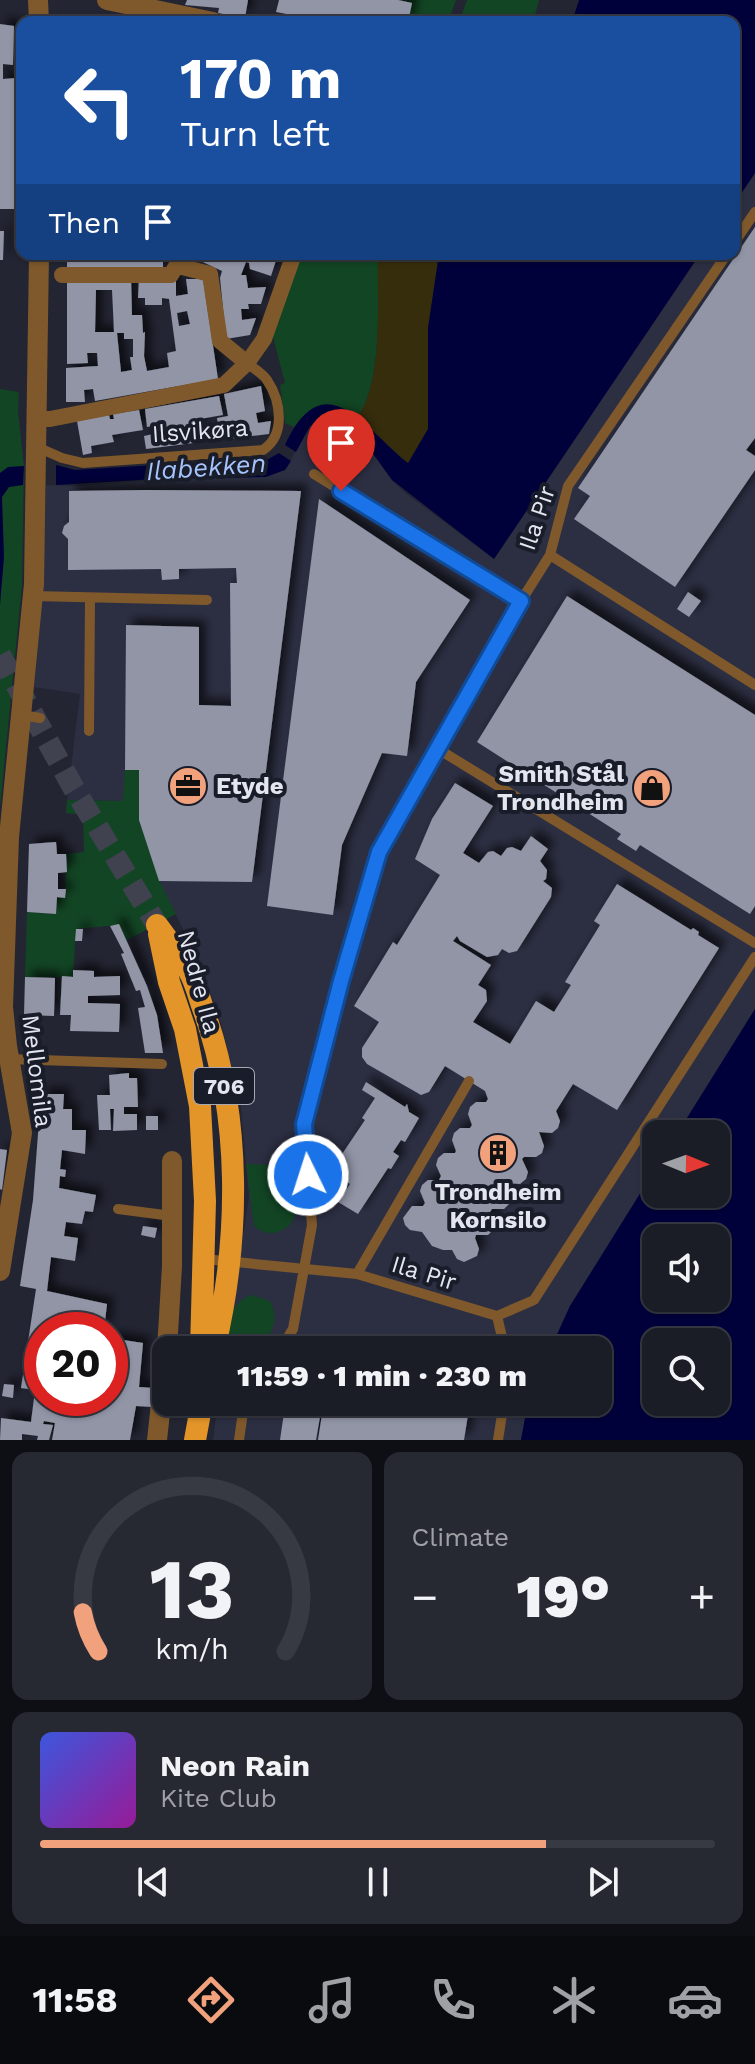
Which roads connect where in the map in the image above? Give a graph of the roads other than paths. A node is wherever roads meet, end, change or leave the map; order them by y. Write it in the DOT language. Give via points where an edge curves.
graph roads {
  1 [pos="107,0"];
  2 [pos="184,16"];
  3 [pos="755,212"];
  4 [pos="740,234"];
  5 [pos="39,260"];
  6 [pos="181,260"];
  7 [pos="292,260"];
  8 [pos="723,260"];
  9 [pos="62,275"];
  10 [pos="247,363"];
  11 [pos="37,419"];
  12 [pos="37,447"];
  13 [pos="314,474"];
  14 [pos="550,555"];
  15 [pos="33,596"];
  16 [pos="90,598"];
  17 [pos="207,600"];
  18 [pos="521,601"];
  19 [pos="755,685"];
  20 [pos="89,731"];
  21 [pos="438,749"];
  22 [pos="755,943"];
  23 [pos="755,957"];
  24 [pos="5,1059"];
  25 [pos="162,1064"];
  26 [pos="469,1081"];
  27 [pos="0,1132"];
  28 [pos="22,1133"];
  29 [pos="172,1161"];
  30 [pos="118,1209"];
  31 [pos="172,1216"];
  32 [pos="204,1259"];
  33 [pos="229,1262"];
  34 [pos="304,1269"];
  35 [pos="0,1271"];
  36 [pos="357,1274"];
  37 [pos="497,1316"];
  38 [pos="168,1336"];
  39 [pos="201,1336"];
  40 [pos="216,1336"];
  41 [pos="289,1336"];
  42 [pos="502,1336"];
  43 [pos="160,1416"];
  44 [pos="199,1416"];
  45 [pos="242,1416"];
  46 [pos="502,1416"];
  47 [pos="157,1440"];
  48 [pos="195,1440"];
  49 [pos="239,1440"];
  50 [pos="498,1440"];
  1 -- 2 [label="street"];
  3 -- 4 [label="lane"];
  5 -- 11 [label="street, Mellomila"];
  6 -- 9 [label="street, Ilsvikøra" via="171,275"];
  6 -- 10 [label="street, Ilsvikøra" via="210,274 220,341"];
  7 -- 10 [label="street, Ilsvikøra" via="264,339"];
  8 -- 14 [label="lane, Ila Pir" via="568,486"];
  10 -- 11 [label="street, Ilsvikøra" via="224,385"];
  10 -- 12 [label="lane, Ilsvikøra" via="266,378 275,399 280,428 263,450 83,463"];
  11 -- 12 [label="street, Mellomila"];
  12 -- 15 [label="street, Mellomila"];
  13 -- 18 [label="lane"];
  14 -- 18 [label="lane, Ila Pir"];
  14 -- 19 [label="lane"];
  15 -- 16 [label="lane"];
  15 -- 24 [label="street, Mellomila" via="31,717 8,855"];
  16 -- 17 [label="lane"];
  16 -- 20 [label="lane"];
  18 -- 21 [label="lane, Ila Pir"];
  21 -- 22 [label="lane"];
  21 -- 34 [label="lane, Ila Pir" via="379,852 337,995 304,1124 312,1225"];
  23 -- 37 [label="lane" via="534,1300"];
  24 -- 25 [label="lane"];
  24 -- 28 [label="street, Mellomila"];
  26 -- 36 [label="lane"];
  27 -- 28 [label="street"];
  28 -- 35 [label="street, Mellomila"];
  29 -- 31 [label="street"];
  30 -- 31 [label="lane"];
  31 -- 38 [label="street"];
  32 -- 33 [label="lane, Ila Pir"];
  32 -- 33 [label="highway, Nedre Ila / 706" via="200,1106 157,925 189,971 222,1076 233,1196"];
  32 -- 39 [label="highway, 706"];
  33 -- 34 [label="lane, Ila Pir"];
  33 -- 40 [label="highway, 706"];
  34 -- 36 [label="lane, Ila Pir"];
  34 -- 41 [label="lane, Ila Pir"];
  36 -- 37 [label="lane, Ila Pir"];
  37 -- 42 [label="lane"];
  43 -- 47 [label="street"];
  44 -- 48 [label="highway"];
  45 -- 49 [label="lane"];
  46 -- 50 [label="lane"];
}
